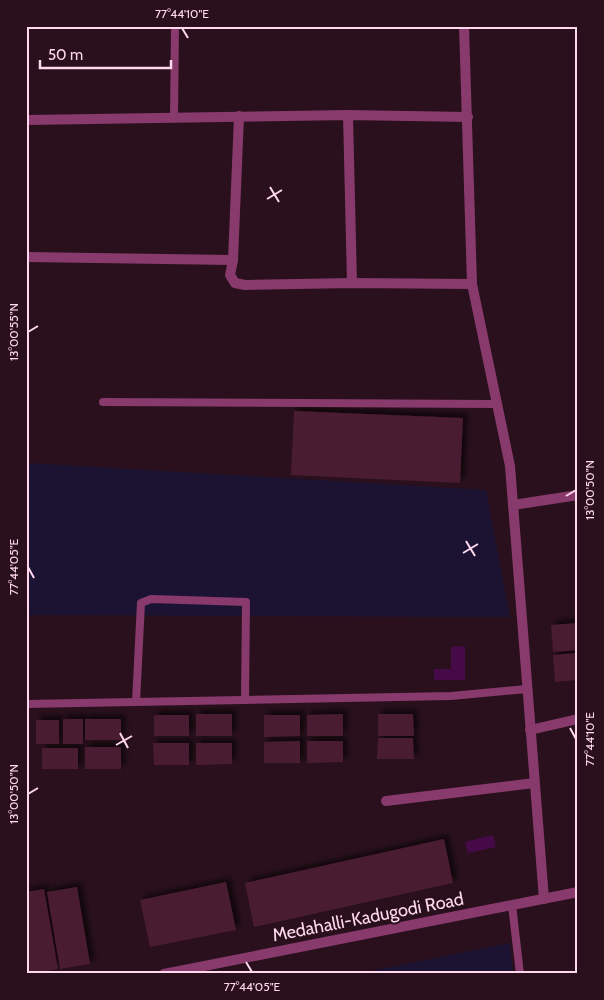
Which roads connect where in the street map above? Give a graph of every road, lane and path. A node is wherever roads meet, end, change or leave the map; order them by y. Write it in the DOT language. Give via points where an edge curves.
graph roads {
  1 [pos="175,26"];
  2 [pos="464,26"];
  3 [pos="348,115"];
  4 [pos="239,116"];
  5 [pos="174,117"];
  6 [pos="468,117"];
  7 [pos="26,120"];
  8 [pos="26,257"];
  9 [pos="233,260"];
  10 [pos="352,283"];
  11 [pos="472,284"];
  12 [pos="103,402"];
  13 [pos="497,404"];
  14 [pos="578,496"];
  15 [pos="513,505"];
  16 [pos="528,689"];
  17 [pos="245,700"];
  18 [pos="136,702"];
  19 [pos="26,704"];
  20 [pos="578,719"];
  21 [pos="530,730"];
  22 [pos="534,783"];
  23 [pos="386,801"];
  24 [pos="578,892"];
  25 [pos="544,899"];
  26 [pos="512,905"];
  27 [pos="164,974"];
  28 [pos="520,974"];
  1 -- 5 [label="lane"];
  2 -- 6 [label="street"];
  3 -- 4 [label="street"];
  3 -- 6 [label="street"];
  3 -- 10 [label="street"];
  4 -- 5 [label="street"];
  4 -- 9 [label="street"];
  5 -- 7 [label="street"];
  6 -- 11 [label="street"];
  8 -- 9 [label="street"];
  9 -- 10 [label="street" via="230,275 235,283 245,286"];
  10 -- 11 [label="street"];
  11 -- 13 [label="street"];
  12 -- 13 [label="lane"];
  13 -- 15 [label="street" via="510,466"];
  14 -- 15 [label="street"];
  15 -- 16 [label="street"];
  16 -- 17 [label="lane" via="451,696"];
  16 -- 21 [label="street"];
  17 -- 18 [label="lane"];
  17 -- 18 [label="lane" via="246,602 151,599 141,603"];
  18 -- 19 [label="lane"];
  20 -- 21 [label="street"];
  21 -- 22 [label="street"];
  22 -- 23 [label="street"];
  22 -- 25 [label="street"];
  24 -- 25 [label="street, Medahalli-Kadugodi Road"];
  25 -- 26 [label="street, Medahalli-Kadugodi Road"];
  26 -- 27 [label="street, Medahalli-Kadugodi Road"];
  26 -- 28 [label="lane"];
}
